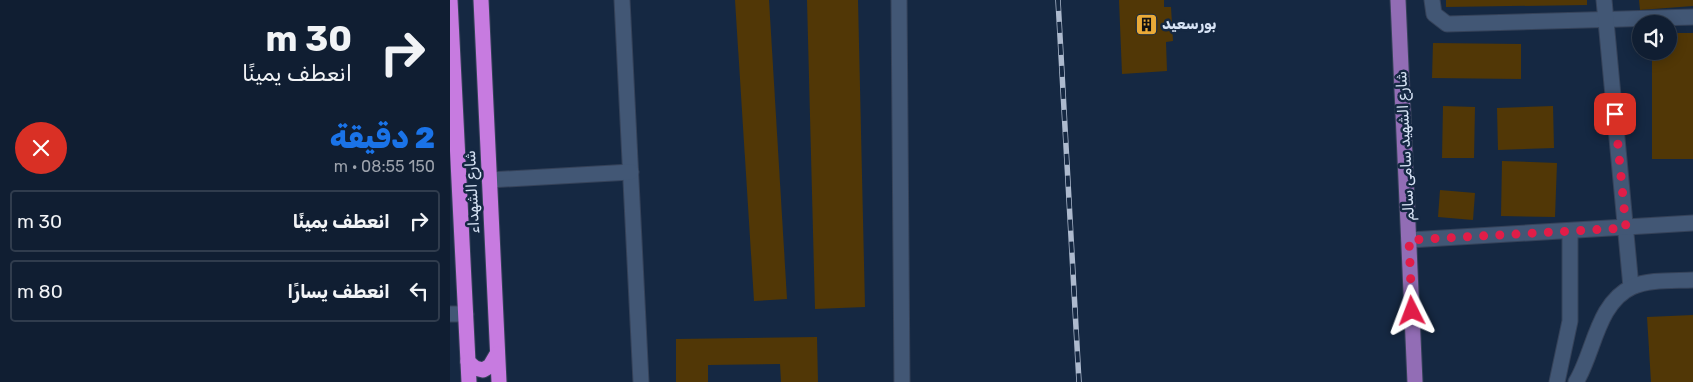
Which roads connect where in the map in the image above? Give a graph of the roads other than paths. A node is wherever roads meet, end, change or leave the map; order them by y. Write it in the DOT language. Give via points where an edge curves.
graph roads {
  1 [pos="450,0"];
  2 [pos="481,0"];
  3 [pos="622,0"];
  4 [pos="899,0"];
  5 [pos="1398,0"];
  6 [pos="1432,0"];
  7 [pos="1604,0"];
  8 [pos="1693,17"];
  9 [pos="1606,18"];
  10 [pos="452,74"];
  11 [pos="453,155"];
  12 [pos="631,172"];
  13 [pos="489,180"];
  14 [pos="454,182"];
  15 [pos="1693,223"];
  16 [pos="1626,228"];
  17 [pos="1570,231"];
  18 [pos="1409,240"];
  19 [pos="1693,280"];
  20 [pos="1631,287"];
  21 [pos="450,314"];
  22 [pos="466,314"];
  23 [pos="497,354"];
  24 [pos="468,362"];
  25 [pos="469,382"];
  26 [pos="499,382"];
  27 [pos="641,382"];
  28 [pos="902,382"];
  29 [pos="1415,382"];
  30 [pos="1557,382"];
  31 [pos="1576,382"];
  1 -- 10 [label="highway, شارع الشهداء"];
  2 -- 13 [label="highway, شارع الشهداء"];
  3 -- 12 [label="street"];
  4 -- 28 [label="street"];
  5 -- 18 [label="main road, شارع الشهيد سامى سالم"];
  6 -- 9 [label="street" via="1434,14 1447,24"];
  7 -- 9 [label="street"];
  8 -- 9 [label="street"];
  9 -- 16 [label="street"];
  10 -- 11 [label="highway, شارع الشهداء"];
  11 -- 14 [label="highway, شارع الشهداء"];
  12 -- 13 [label="street"];
  12 -- 27 [label="street"];
  13 -- 23 [label="highway, شارع الشهداء"];
  14 -- 22 [label="highway, شارع الشهداء"];
  15 -- 16 [label="street"];
  16 -- 17 [label="street"];
  16 -- 20 [label="street"];
  17 -- 18 [label="street"];
  17 -- 30 [label="street" via="1570,321"];
  18 -- 29 [label="main road, شارع الشهيد سامى سالم"];
  19 -- 20 [label="street"];
  20 -- 31 [label="street" via="1613,302"];
  21 -- 22 [label="street"];
  22 -- 24 [label="highway, شارع الشهداء"];
  23 -- 24 [label="highway" via="490,366 483,370"];
  23 -- 26 [label="highway, شارع الشهداء"];
  24 -- 25 [label="highway, شارع الشهداء"];
}
